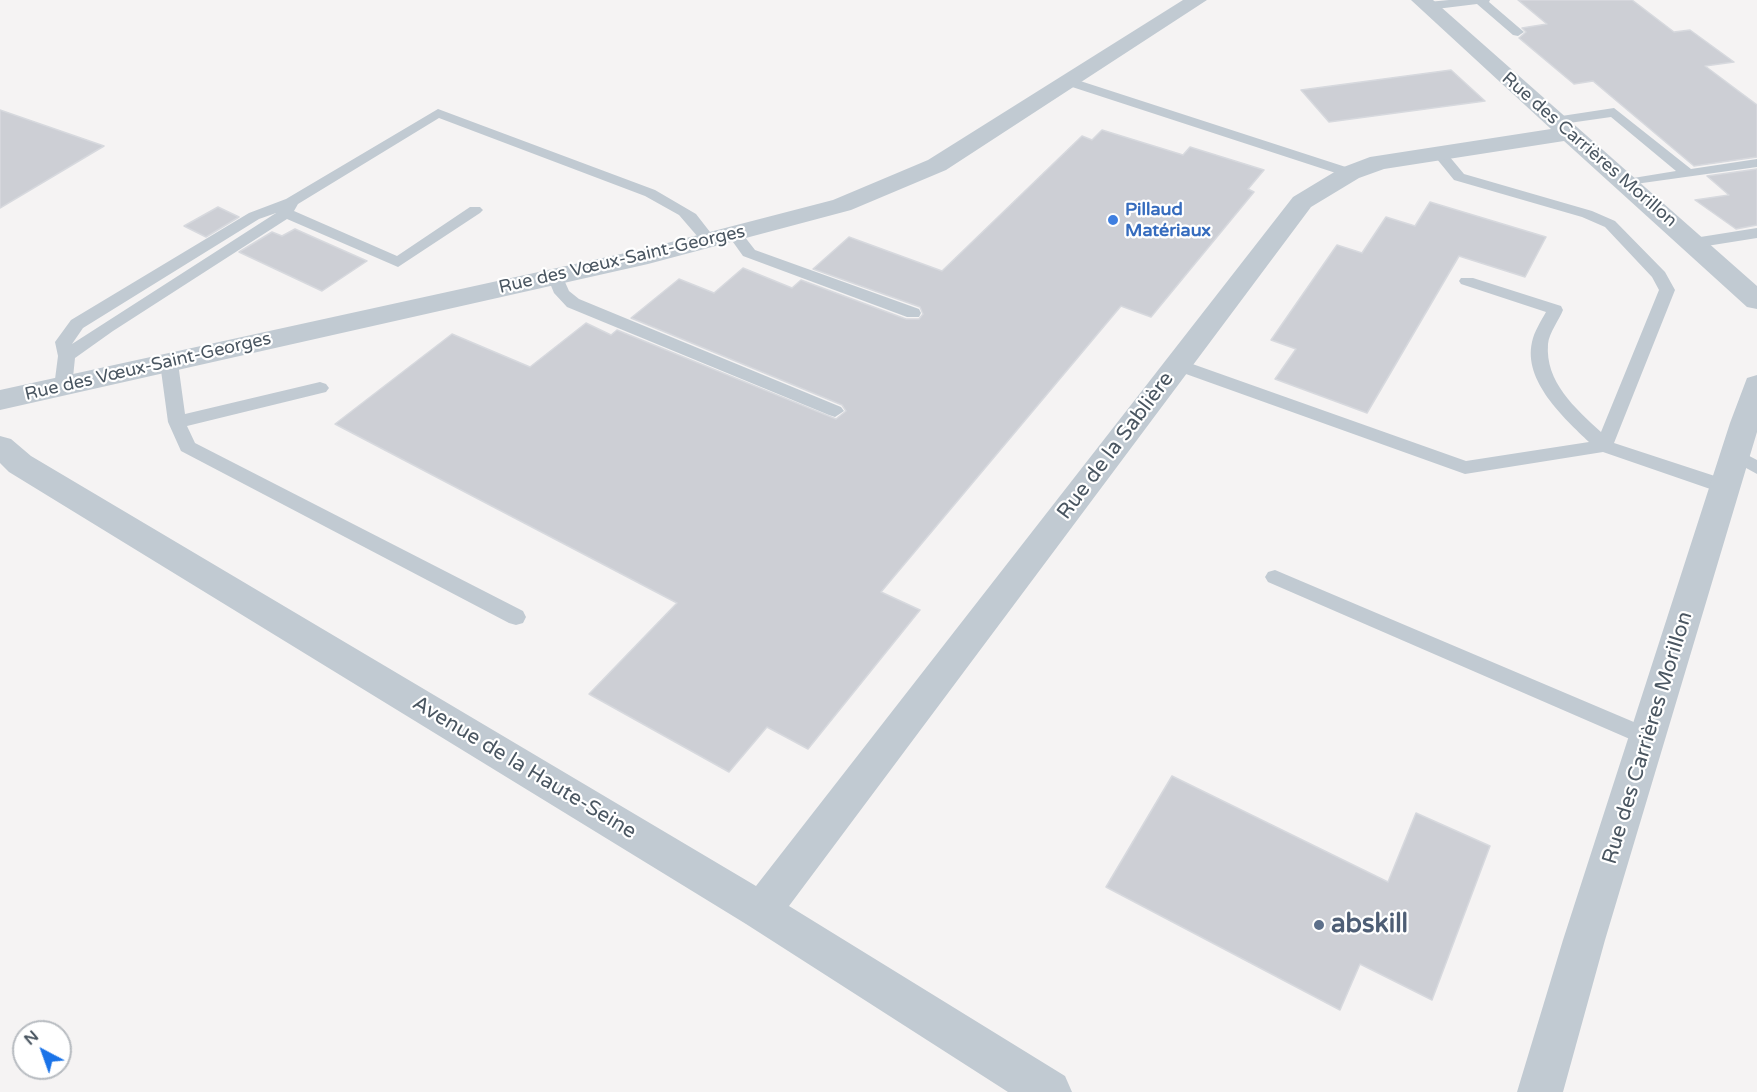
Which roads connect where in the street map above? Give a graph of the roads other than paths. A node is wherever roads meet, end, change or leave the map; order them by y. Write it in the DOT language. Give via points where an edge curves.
graph roads {
  1 [pos="1197,0"];
  2 [pos="1482,0"];
  3 [pos="1425,3"];
  4 [pos="1518,32"];
  5 [pos="1071,82"];
  6 [pos="1562,127"];
  7 [pos="1439,153"];
  8 [pos="1757,164"];
  9 [pos="1350,173"];
  10 [pos="1688,174"];
  11 [pos="1626,183"];
  12 [pos="289,207"];
  13 [pos="476,210"];
  14 [pos="1757,233"];
  15 [pos="736,235"];
  16 [pos="709,241"];
  17 [pos="1694,243"];
  18 [pos="555,276"];
  19 [pos="1467,281"];
  20 [pos="1757,301"];
  21 [pos="913,313"];
  22 [pos="169,363"];
  23 [pos="1178,365"];
  24 [pos="1757,385"];
  25 [pos="63,387"];
  26 [pos="320,388"];
  27 [pos="0,400"];
  28 [pos="835,411"];
  29 [pos="177,422"];
  30 [pos="0,446"];
  31 [pos="1604,446"];
  32 [pos="1738,470"];
  33 [pos="1275,577"];
  34 [pos="516,617"];
  35 [pos="1647,737"];
  36 [pos="761,911"];
  37 [pos="1049,1092"];
  38 [pos="1540,1092"];
  1 -- 5 [label="street, Rue des Vœux-Saint-Georges"];
  2 -- 3 [label="lane"];
  2 -- 4 [label="lane"];
  3 -- 6 [label="street, Rue des Carrières Morillon"];
  5 -- 9 [label="lane"];
  5 -- 15 [label="street, Rue des Vœux-Saint-Georges" via="938,165 892,186"];
  6 -- 7 [label="street, Rue de la Sablière"];
  6 -- 10 [label="lane" via="1614,112"];
  6 -- 11 [label="street, Rue des Carrières Morillon"];
  7 -- 9 [label="street, Rue de la Sablière" via="1379,162"];
  7 -- 31 [label="lane" via="1459,177 1610,224 1659,275 1667,290"];
  8 -- 10 [label="lane"];
  9 -- 23 [label="street, Rue de la Sablière" via="1302,202"];
  10 -- 11 [label="lane"];
  11 -- 17 [label="street, Rue des Carrières Morillon"];
  12 -- 13 [label="lane" via="398,262"];
  12 -- 16 [label="lane" via="438,114 659,198 698,222"];
  12 -- 25 [label="lane" via="254,216 77,324 63,342 67,356"];
  14 -- 17 [label="lane"];
  15 -- 16 [label="street, Rue des Vœux-Saint-Georges"];
  15 -- 21 [label="lane" via="749,253"];
  16 -- 18 [label="street, Rue des Vœux-Saint-Georges"];
  17 -- 20 [label="street, Rue des Carrières Morillon"];
  18 -- 22 [label="street, Rue des Vœux-Saint-Georges"];
  18 -- 28 [label="lane" via="562,293 573,303"];
  19 -- 31 [label="lane" via="1555,310 1540,342 1540,369 1563,407"];
  22 -- 25 [label="street, Rue des Vœux-Saint-Georges"];
  22 -- 29 [label="lane"];
  23 -- 31 [label="lane" via="1465,468"];
  23 -- 36 [label="street, Rue de la Sablière"];
  24 -- 32 [label="street, Rue des Carrières Morillon"];
  25 -- 27 [label="street, Rue des Vœux-Saint-Georges"];
  26 -- 29 [label="lane"];
  29 -- 34 [label="lane" via="187,447"];
  30 -- 36 [label="street, Avenue de la Haute-Seine" via="20,464"];
  31 -- 32 [label="lane"];
  32 -- 35 [label="street, Rue des Carrières Morillon"];
  33 -- 35 [label="lane"];
  35 -- 38 [label="street, Rue des Carrières Morillon"];
  36 -- 37 [label="street, Avenue de la Haute-Seine"];
}
